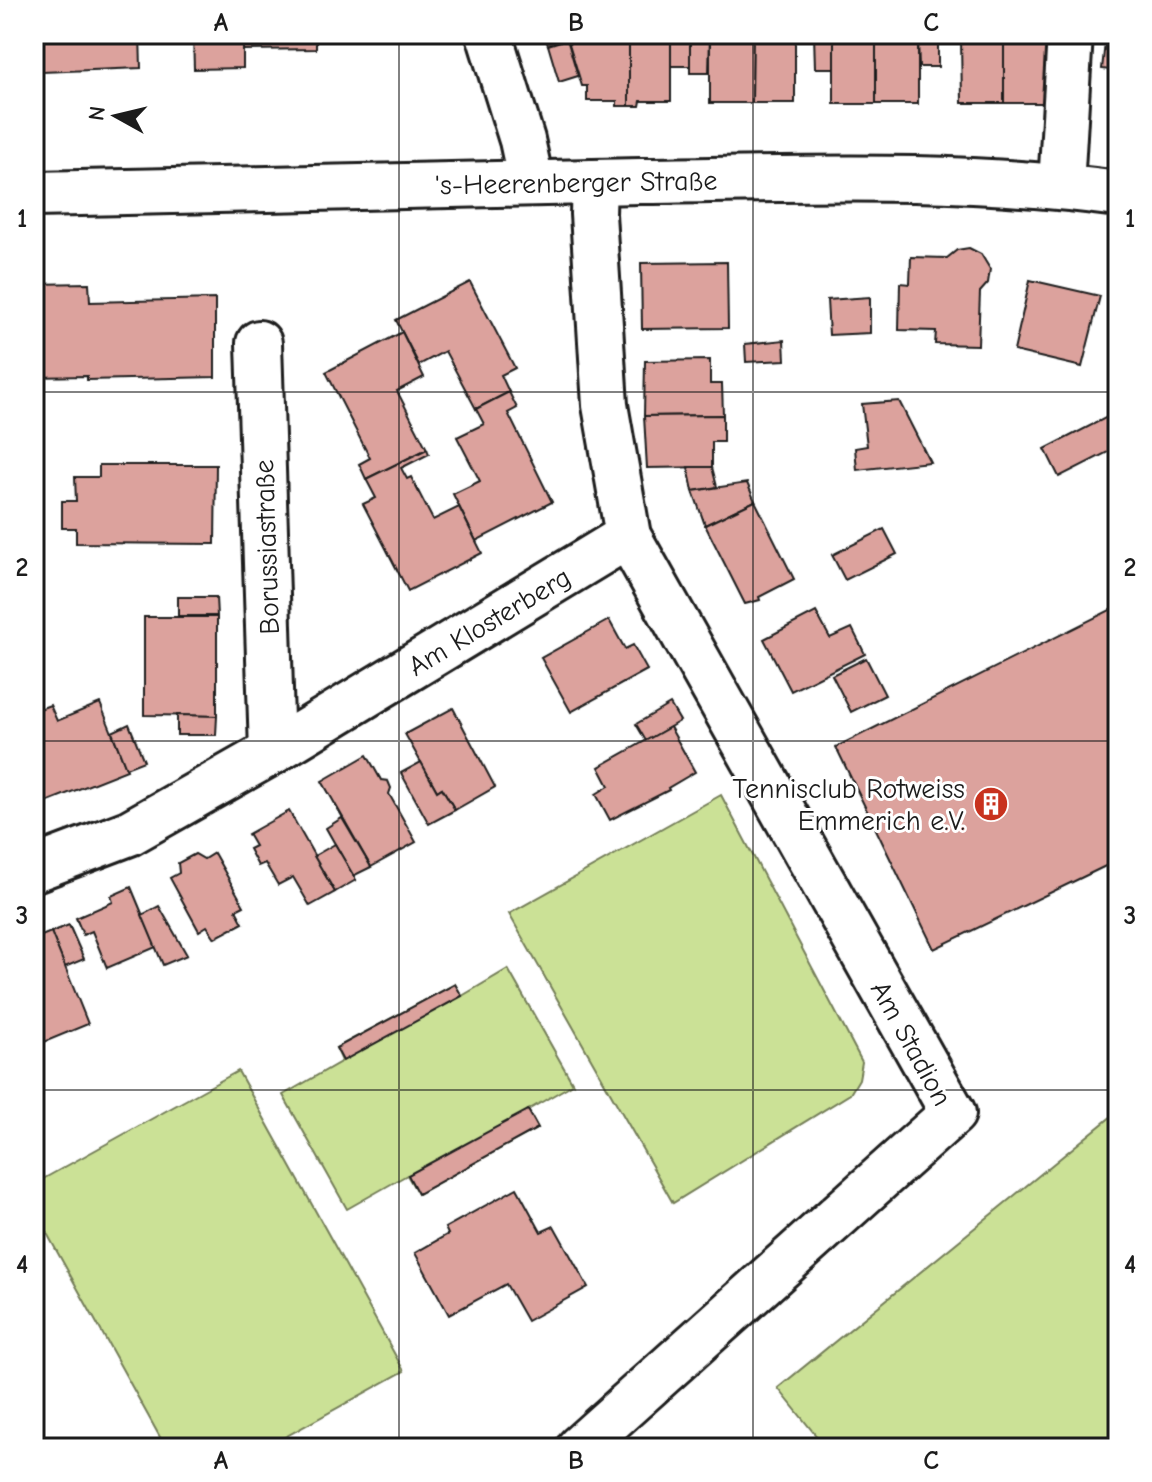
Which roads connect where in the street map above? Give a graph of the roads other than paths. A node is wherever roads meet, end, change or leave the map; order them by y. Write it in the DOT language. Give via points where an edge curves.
graph roads {
  1 [pos="489,34"];
  2 [pos="1070,34"];
  3 [pos="531,182"];
  4 [pos="594,182"];
  5 [pos="1061,186"];
  6 [pos="34,194"];
  7 [pos="1118,194"];
  8 [pos="259,343"];
  9 [pos="628,536"];
  10 [pos="272,752"];
  11 [pos="34,869"];
  12 [pos="579,1448"];
  1 -- 3 [label="street"];
  2 -- 5 [label="street"];
  3 -- 4 [label="street, 's-Heerenberger Straße"];
  3 -- 6 [label="street, 's-Heerenberger Straße"];
  4 -- 5 [label="street, 's-Heerenberger Straße" via="856,178"];
  4 -- 9 [label="street" via="605,405"];
  5 -- 7 [label="street, 's-Heerenberger Straße"];
  8 -- 10 [label="street, Borussiastraße"];
  9 -- 10 [label="street, Am Klosterberg"];
  9 -- 12 [label="street, Am Stadion" via="953,1113"];
  10 -- 11 [label="street, Am Klosterberg" via="129,833"];
}
